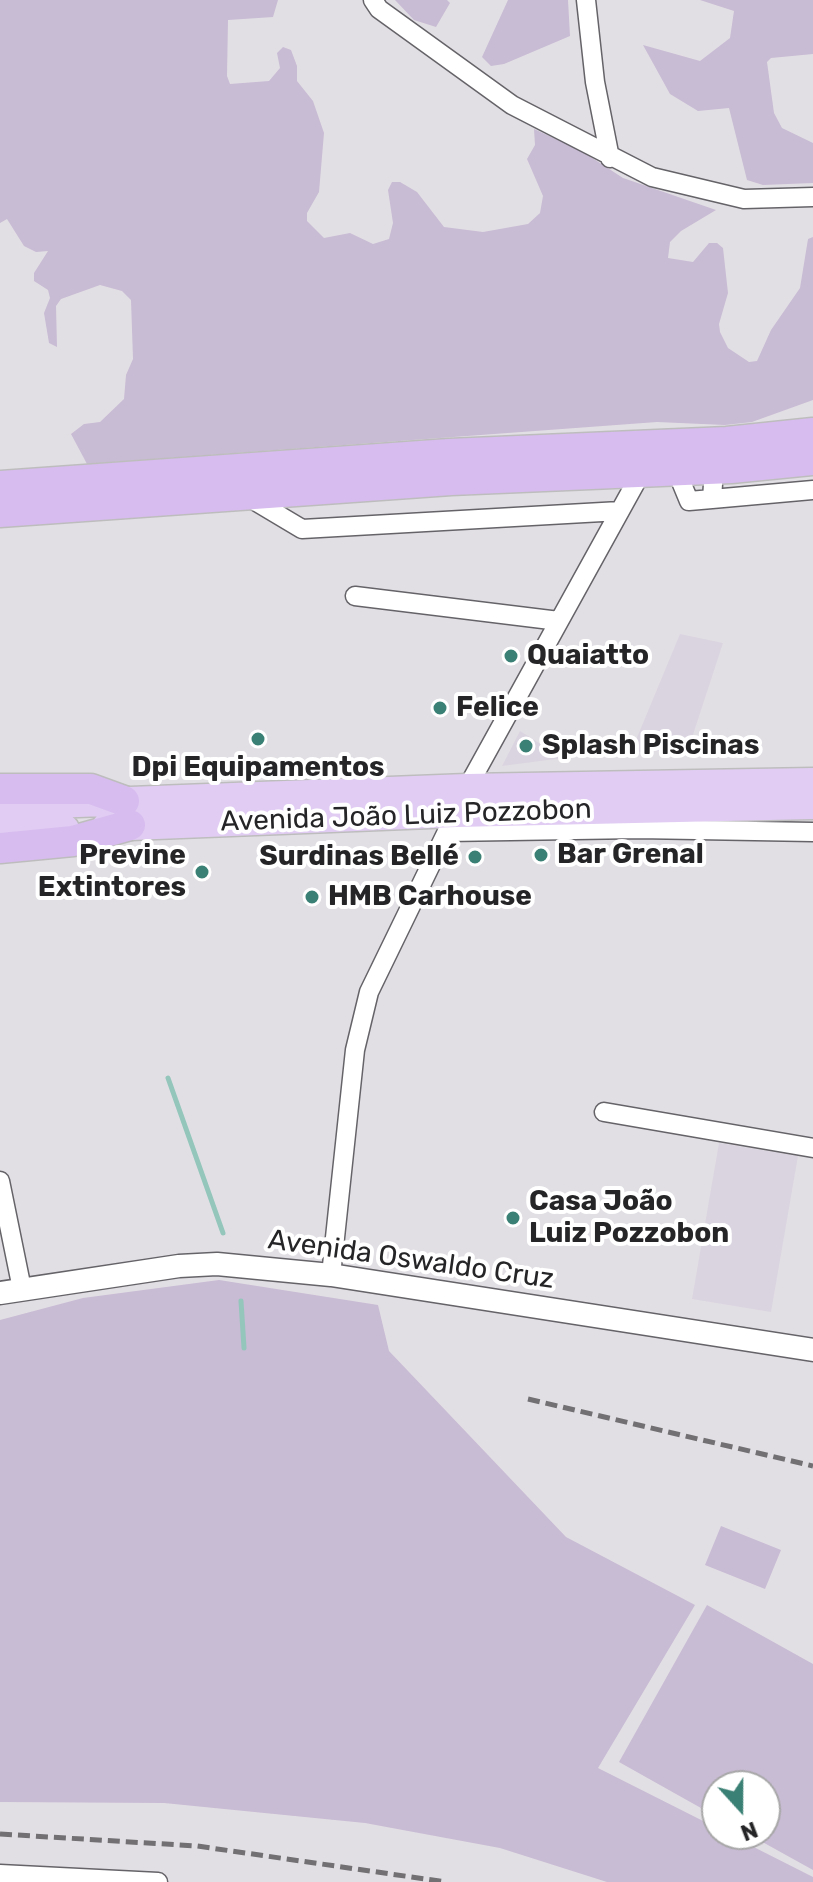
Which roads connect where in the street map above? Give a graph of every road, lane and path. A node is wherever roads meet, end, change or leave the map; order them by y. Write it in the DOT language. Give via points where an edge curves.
graph roads {
  1 [pos="373,0"];
  2 [pos="586,0"];
  3 [pos="610,158"];
  4 [pos="813,197"];
  5 [pos="810,439"];
  6 [pos="641,473"];
  7 [pos="713,484"];
  8 [pos="0,486"];
  9 [pos="813,490"];
  10 [pos="244,495"];
  11 [pos="620,511"];
  12 [pos="0,512"];
  13 [pos="355,596"];
  14 [pos="559,621"];
  15 [pos="813,782"];
  16 [pos="0,789"];
  17 [pos="813,805"];
  18 [pos="0,806"];
  19 [pos="456,811"];
  20 [pos="127,813"];
  21 [pos="0,832"];
  22 [pos="813,832"];
  23 [pos="0,848"];
  24 [pos="604,1112"];
  25 [pos="813,1148"];
  26 [pos="0,1181"];
  27 [pos="331,1275"];
  28 [pos="11,1291"];
  29 [pos="813,1350"];
  30 [pos="0,1874"];
  31 [pos="24,1878"];
  32 [pos="158,1882"];
  1 -- 3 [label="street" via="512,105"];
  2 -- 3 [label="street"];
  3 -- 4 [label="street" via="652,177 744,199"];
  5 -- 7 [label="highway"];
  5 -- 8 [label="highway" via="449,454"];
  6 -- 7 [label="highway" via="677,472"];
  6 -- 10 [label="highway"];
  6 -- 11 [label="street"];
  7 -- 9 [label="street"];
  10 -- 11 [label="street" via="302,529"];
  10 -- 12 [label="highway"];
  11 -- 14 [label="street"];
  13 -- 14 [label="street"];
  14 -- 19 [label="street"];
  15 -- 19 [label="main road, Avenida João Luiz Pozzobon"];
  16 -- 20 [label="highway" via="91,789"];
  17 -- 19 [label="main road, Avenida João Luiz Pozzobon"];
  18 -- 20 [label="main road, Avenida João Luiz Pozzobon"];
  19 -- 20 [label="main road, Avenida João Luiz Pozzobon"];
  19 -- 22 [label="street" via="638,829"];
  19 -- 27 [label="street" via="369,992 355,1050"];
  20 -- 21 [label="main road, Avenida João Luiz Pozzobon"];
  20 -- 23 [label="highway" via="73,841"];
  24 -- 25 [label="street"];
  26 -- 28 [label="street"];
  27 -- 28 [label="street, Avenida Oswaldo Cruz" via="217,1264"];
  27 -- 29 [label="street, Avenida Oswaldo Cruz"];
  30 -- 31 [label="street"];
  31 -- 32 [label="street"];
}
